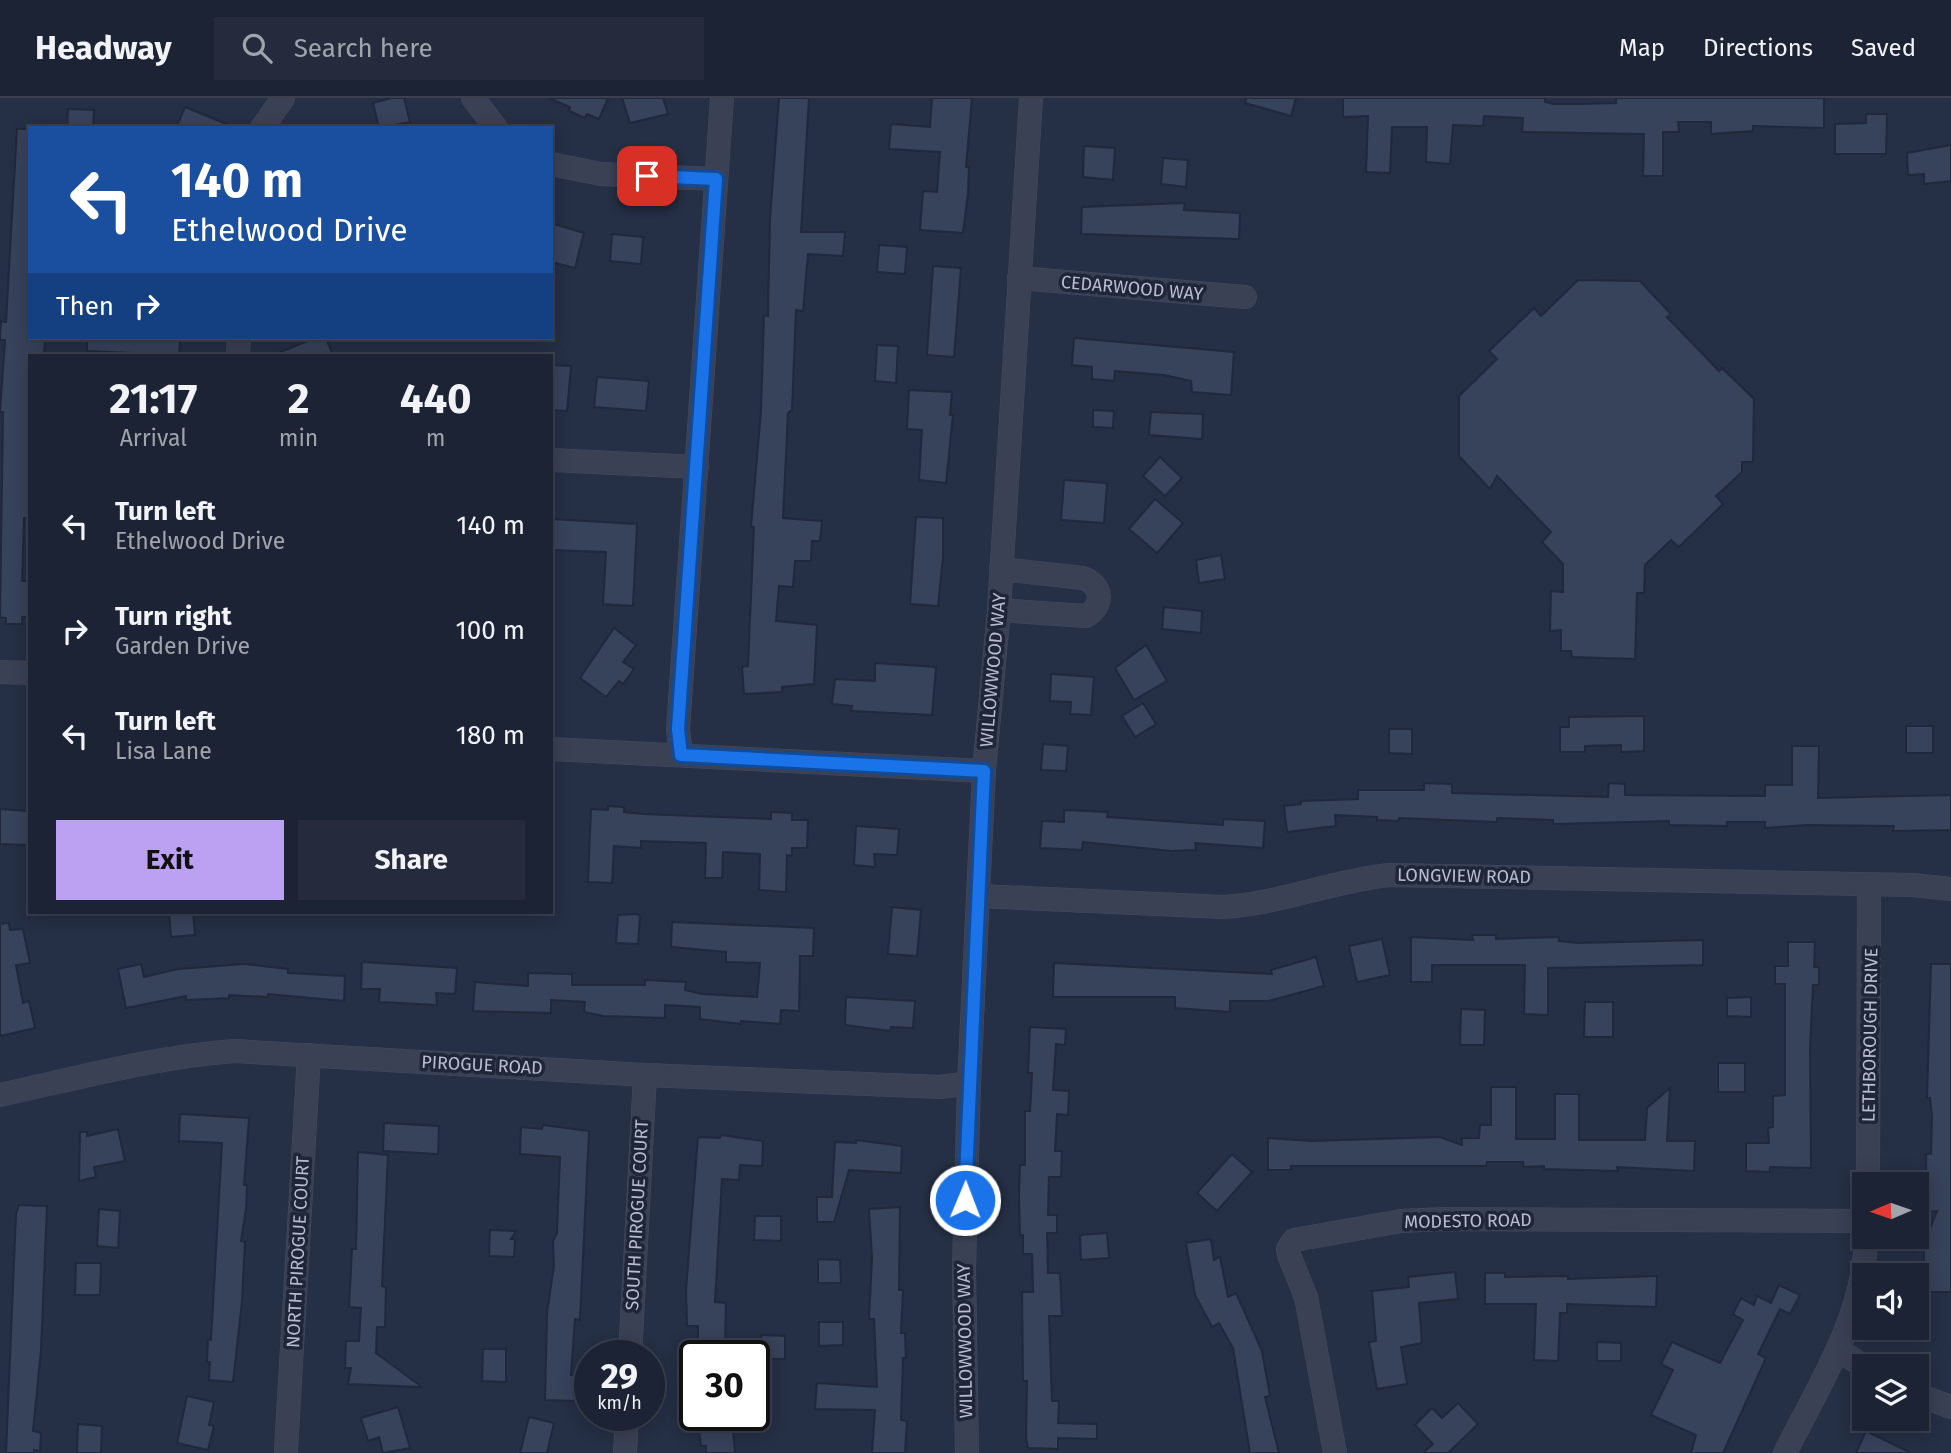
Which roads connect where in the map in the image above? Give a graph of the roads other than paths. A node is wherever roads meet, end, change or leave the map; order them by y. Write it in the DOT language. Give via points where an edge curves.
graph roads {
  1 [pos="283,98"];
  2 [pos="473,98"];
  3 [pos="722,98"];
  4 [pos="1031,98"];
  5 [pos="263,126"];
  6 [pos="494,126"];
  7 [pos="553,164"];
  8 [pos="716,179"];
  9 [pos="1019,278"];
  10 [pos="1245,297"];
  11 [pos="553,460"];
  12 [pos="697,467"];
  13 [pos="1001,569"];
  14 [pos="999,610"];
  15 [pos="0,672"];
  16 [pos="28,673"];
  17 [pos="553,749"];
  18 [pos="681,755"];
  19 [pos="984,771"];
  20 [pos="1869,885"];
  21 [pos="1951,889"];
  22 [pos="980,896"];
  23 [pos="309,1055"];
  24 [pos="645,1075"];
  25 [pos="969,1083"];
  26 [pos="0,1096"];
  27 [pos="1868,1172"];
  28 [pos="1852,1222"];
  29 [pos="1865,1250"];
  30 [pos="631,1340"];
  31 [pos="1838,1350"];
  32 [pos="1852,1358"];
  33 [pos="1929,1399"];
  34 [pos="1951,1407"];
  35 [pos="626,1431"];
  36 [pos="286,1450"];
  37 [pos="625,1453"];
  38 [pos="967,1453"];
  39 [pos="1335,1453"];
  40 [pos="1785,1453"];
  1 -- 5 [label="street"];
  2 -- 6 [label="street"];
  3 -- 8 [label="street"];
  4 -- 9 [label="street, WILLOWWOOD WAY"];
  7 -- 8 [label="street" via="601,174"];
  8 -- 12 [label="street"];
  9 -- 10 [label="street, CEDARWOOD WAY"];
  9 -- 13 [label="street, WILLOWWOOD WAY"];
  11 -- 12 [label="street"];
  12 -- 18 [label="street" via="678,729"];
  13 -- 14 [label="street, WILLOWWOOD WAY"];
  13 -- 14 [label="street" via="1083,578 1095,584 1100,596 1096,608 1086,616"];
  14 -- 19 [label="street, WILLOWWOOD WAY"];
  15 -- 16 [label="street"];
  17 -- 18 [label="street"];
  18 -- 19 [label="street"];
  19 -- 22 [label="street, WILLOWWOOD WAY"];
  20 -- 21 [label="street, LONGVIEW ROAD"];
  20 -- 22 [label="street, LONGVIEW ROAD" via="1389,875 1352,879 1247,906"];
  20 -- 27 [label="street, LETHBOROUGH DRIVE"];
  22 -- 25 [label="street, WILLOWWOOD WAY"];
  23 -- 24 [label="street, PIROGUE ROAD"];
  23 -- 26 [label="street, PIROGUE ROAD" via="190,1054"];
  23 -- 36 [label="street, NORTH PIROGUE COURT"];
  24 -- 25 [label="street, PIROGUE ROAD" via="940,1087"];
  24 -- 30 [label="street, SOUTH PIROGUE COURT"];
  25 -- 38 [label="street, WILLOWWOOD WAY" via="964,1268"];
  28 -- 39 [label="street, MODESTO ROAD" via="1444,1219 1401,1221 1294,1240 1289,1255 1306,1297"];
  29 -- 31 [label="street" via="1862,1278"];
  31 -- 32 [label="street"];
  31 -- 40 [label="street"];
  33 -- 34 [label="street"];
  35 -- 37 [label="street"];
}
